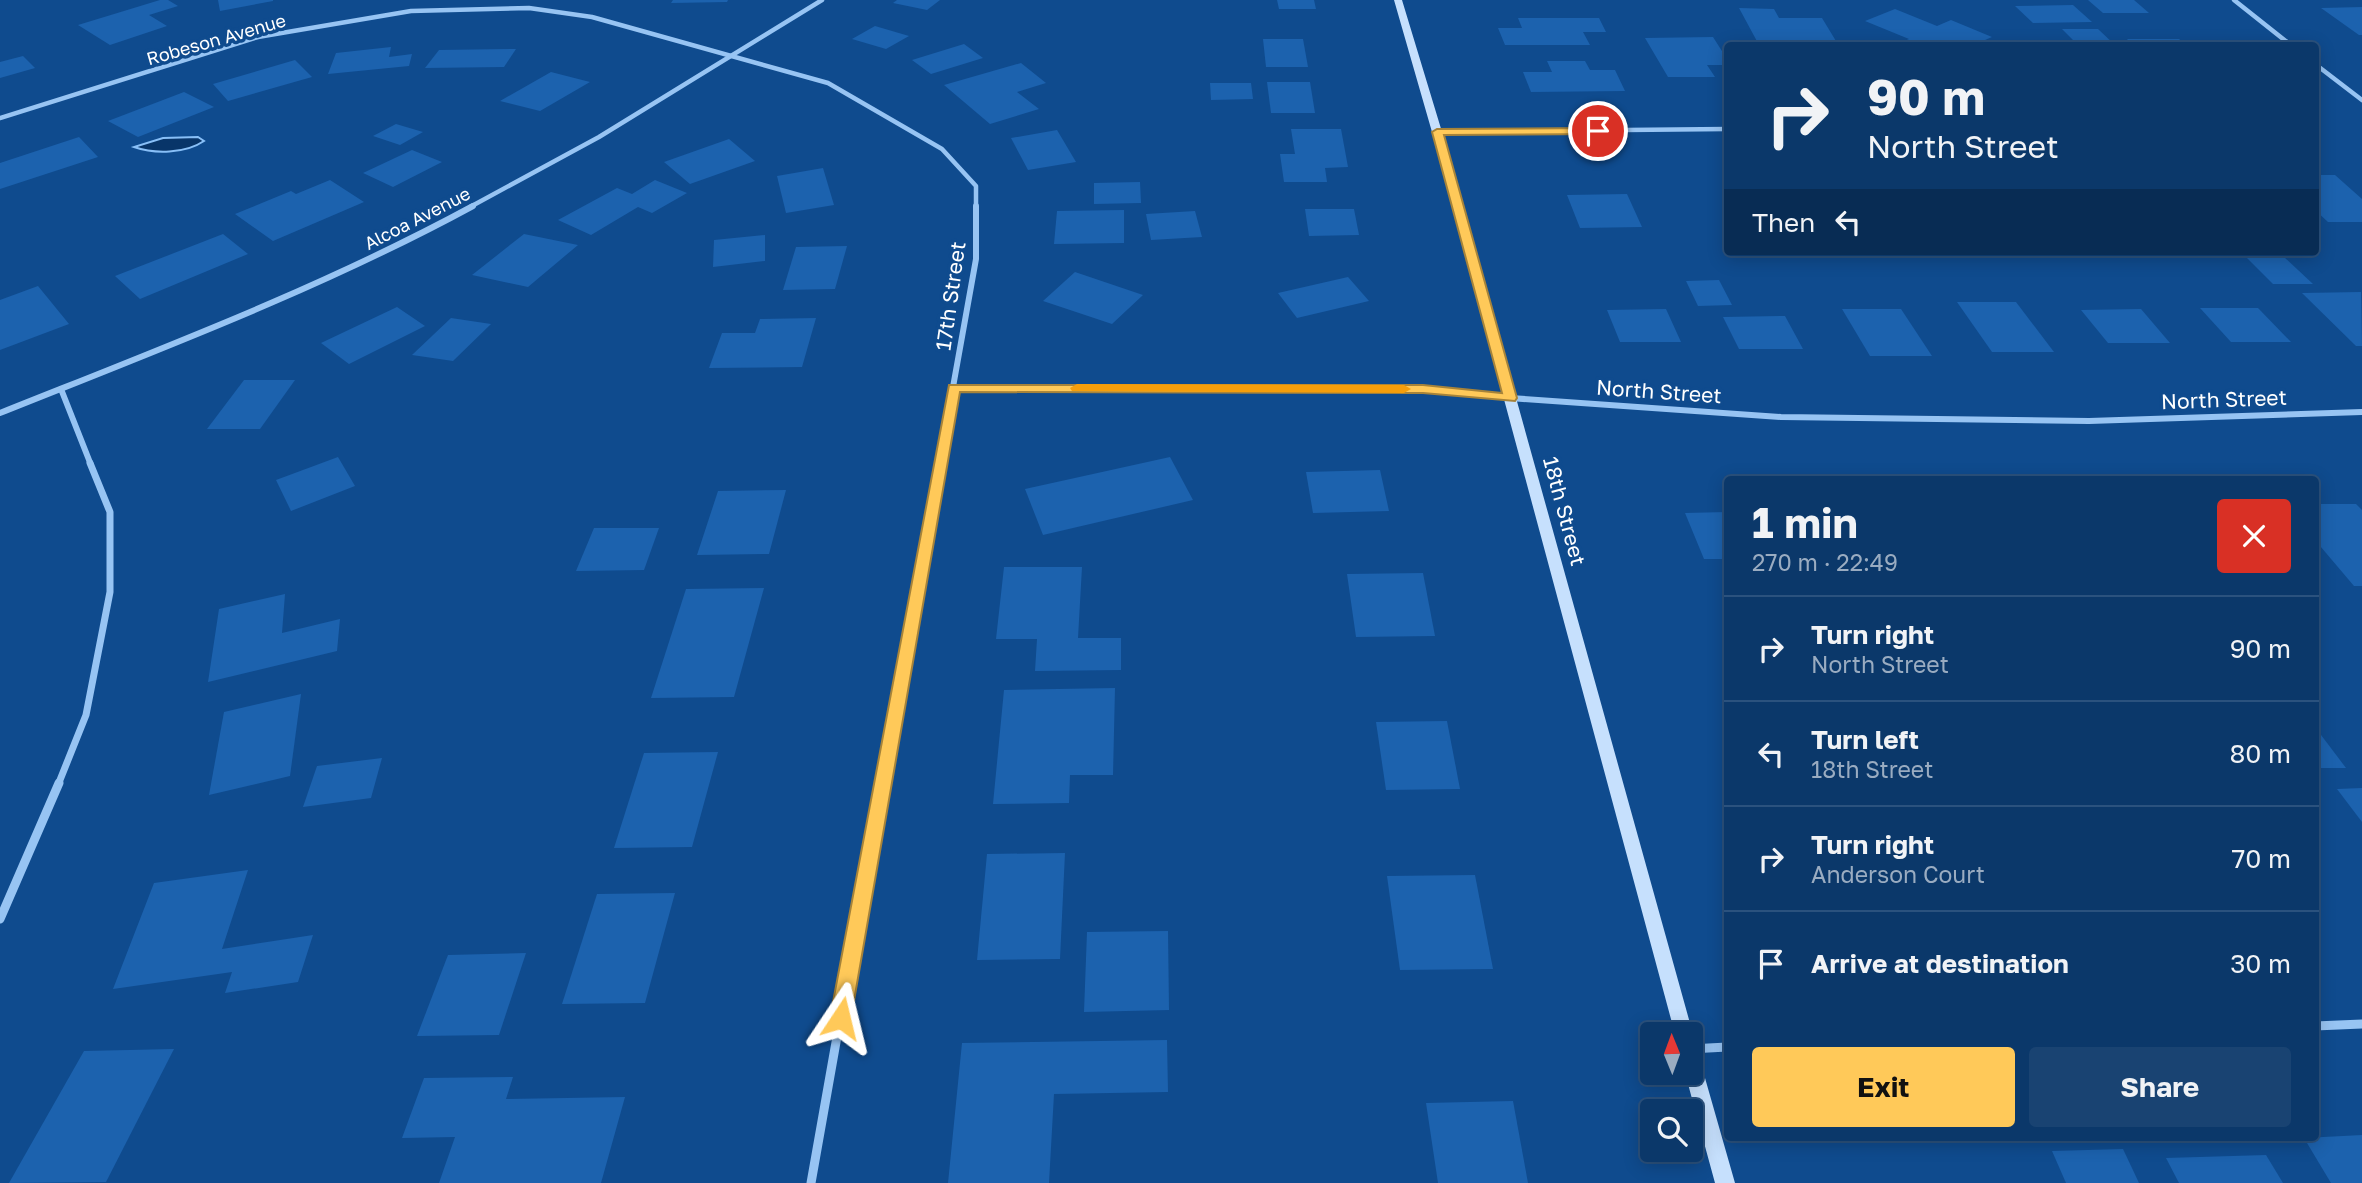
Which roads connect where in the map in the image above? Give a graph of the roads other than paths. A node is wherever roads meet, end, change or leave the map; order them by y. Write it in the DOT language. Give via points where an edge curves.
graph roads {
  1 [pos="822,0"];
  2 [pos="1398,0"];
  3 [pos="2234,0"];
  4 [pos="2287,42"];
  5 [pos="732,56"];
  6 [pos="2319,67"];
  7 [pos="2362,100"];
  8 [pos="0,118"];
  9 [pos="1724,129"];
  10 [pos="1437,132"];
  11 [pos="954,388"];
  12 [pos="61,389"];
  13 [pos="1510,398"];
  14 [pos="0,412"];
  15 [pos="2362,412"];
  16 [pos="0,919"];
  17 [pos="1681,1022"];
  18 [pos="2362,1024"];
  19 [pos="2319,1026"];
  20 [pos="1724,1048"];
  21 [pos="1703,1049"];
  22 [pos="1698,1085"];
  23 [pos="811,1183"];
  24 [pos="1725,1183"];
  1 -- 5 [label="street, Alcoa Avenue"];
  2 -- 10 [label="street, 18th Street"];
  3 -- 4 [label="street"];
  5 -- 8 [label="street, Robeson Avenue" via="592,17 529,8 411,11 258,37"];
  5 -- 11 [label="street, 17th Street" via="828,83 942,149 976,186 976,259"];
  5 -- 12 [label="street, Alcoa Avenue" via="599,137 401,245"];
  6 -- 7 [label="street"];
  9 -- 10 [label="street"];
  10 -- 13 [label="street, 18th Street"];
  11 -- 13 [label="street, North Street" via="1423,389"];
  11 -- 23 [label="street, 17th Street"];
  12 -- 14 [label="street, Alcoa Avenue"];
  12 -- 16 [label="street" via="110,512 110,592 86,715"];
  13 -- 15 [label="street, North Street" via="1808,417 2089,421"];
  13 -- 17 [label="street, 18th Street"];
  18 -- 19 [label="street"];
  20 -- 21 [label="street"];
  22 -- 24 [label="street"];
}
